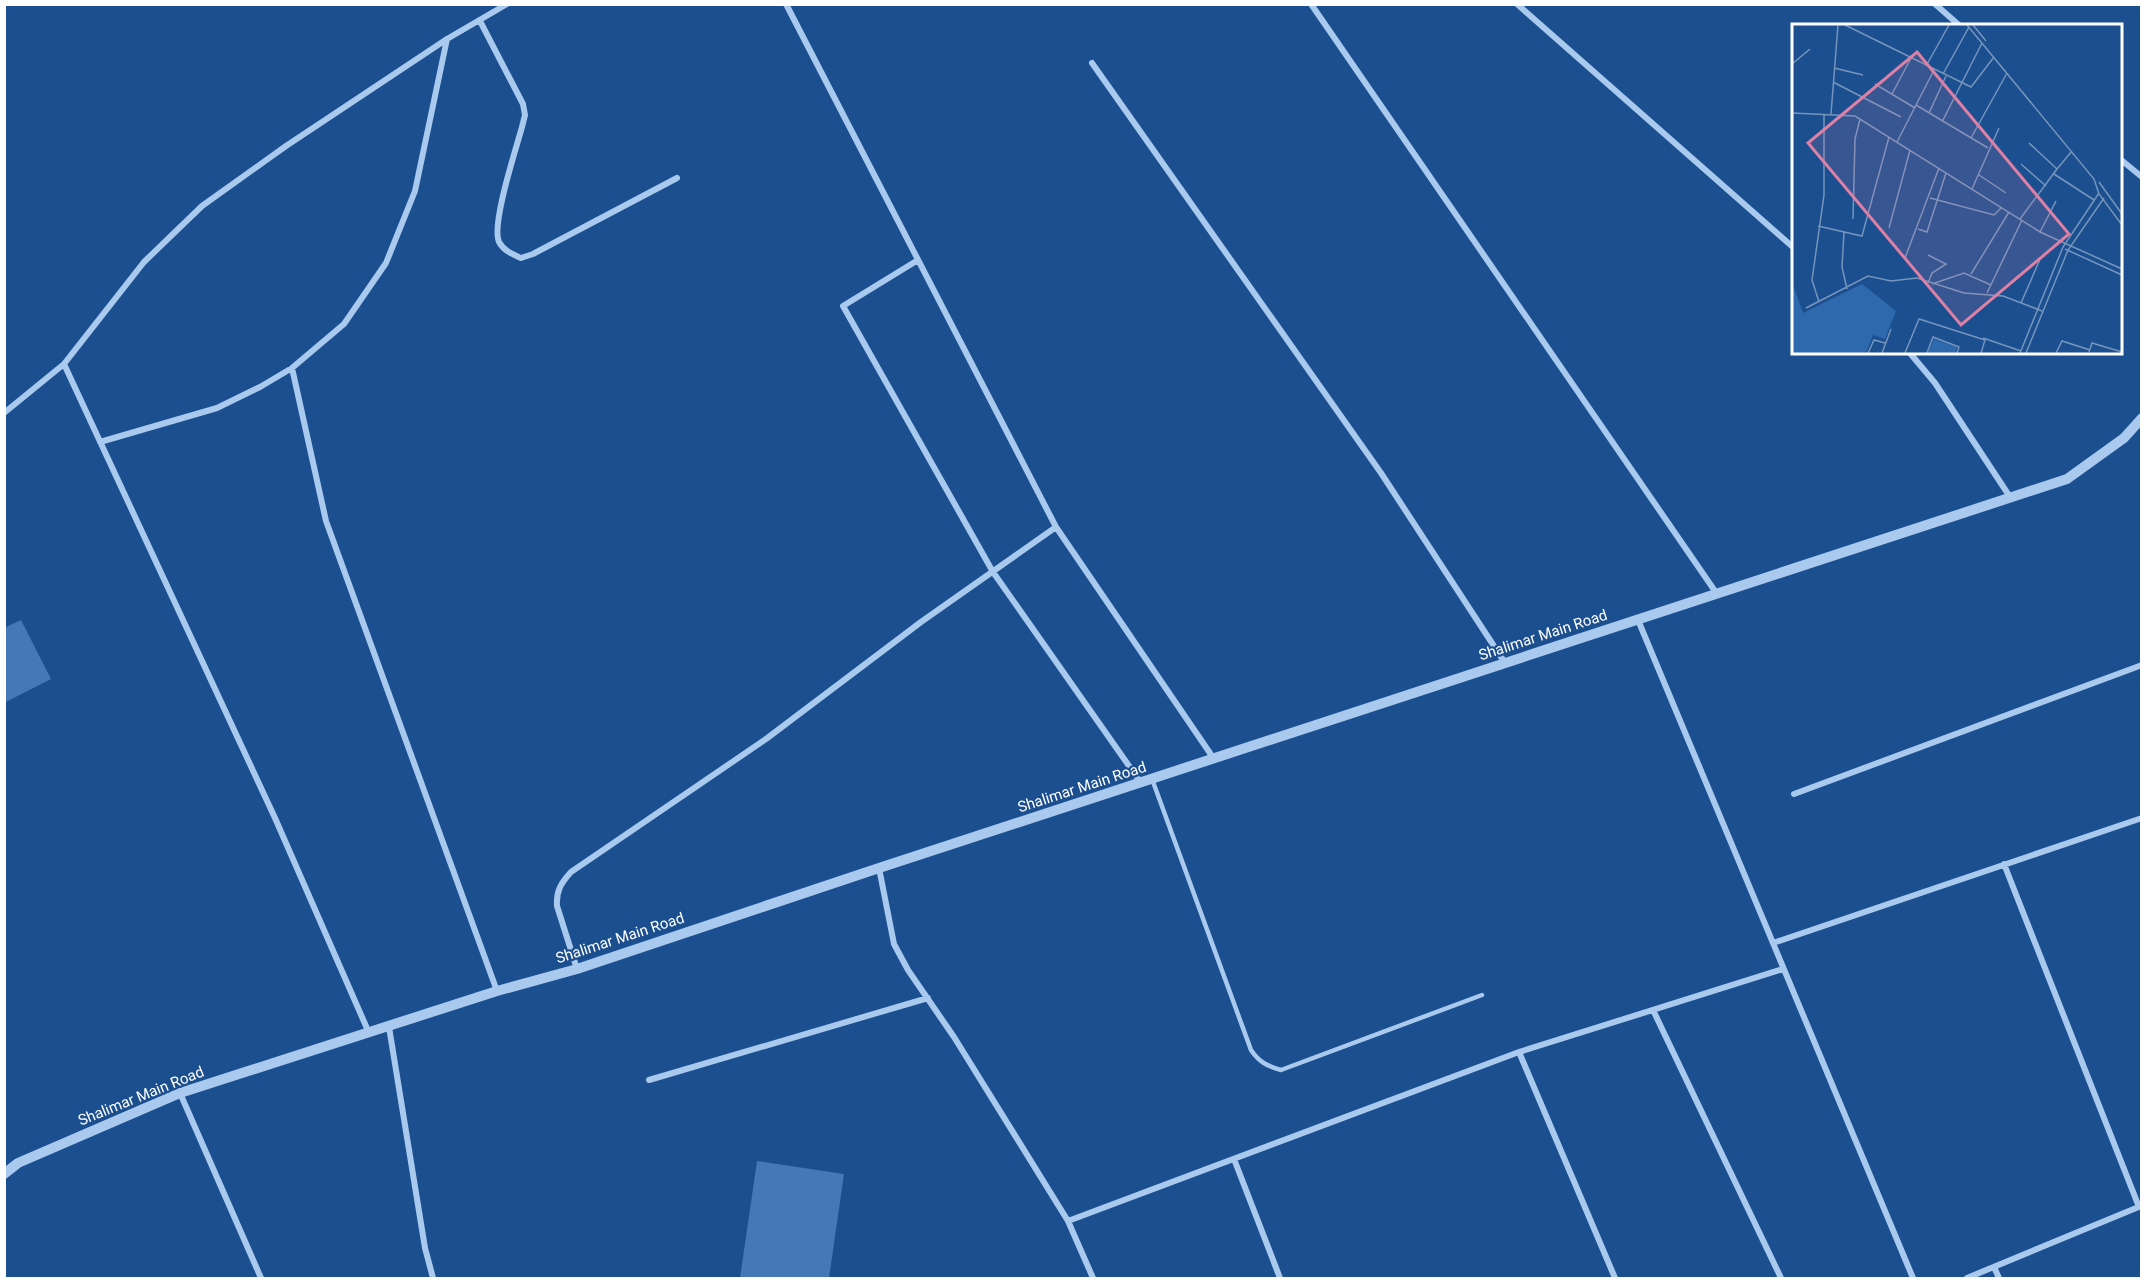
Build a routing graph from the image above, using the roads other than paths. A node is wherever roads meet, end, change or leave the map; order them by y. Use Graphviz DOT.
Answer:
graph roads {
  1 [pos="507,4"];
  2 [pos="786,4"];
  3 [pos="1311,4"];
  4 [pos="1517,4"];
  5 [pos="1935,4"];
  6 [pos="480,21"];
  7 [pos="1958,24"];
  8 [pos="447,39"];
  9 [pos="1092,63"];
  10 [pos="2122,160"];
  11 [pos="2142,177"];
  12 [pos="677,178"];
  13 [pos="1792,246"];
  14 [pos="918,260"];
  15 [pos="1911,354"];
  16 [pos="64,364"];
  17 [pos="292,368"];
  18 [pos="4,413"];
  19 [pos="2142,418"];
  20 [pos="100,442"];
  21 [pos="2010,497"];
  22 [pos="1056,527"];
  23 [pos="993,572"];
  24 [pos="1717,594"];
  25 [pos="1638,620"];
  26 [pos="1505,663"];
  27 [pos="2142,665"];
  28 [pos="1214,759"];
  29 [pos="1152,779"];
  30 [pos="1141,783"];
  31 [pos="1794,794"];
  32 [pos="2142,818"];
  33 [pos="2004,864"];
  34 [pos="879,868"];
  35 [pos="1773,943"];
  36 [pos="577,969"];
  37 [pos="1783,969"];
  38 [pos="497,992"];
  39 [pos="1482,995"];
  40 [pos="928,999"];
  41 [pos="1653,1010"];
  42 [pos="389,1026"];
  43 [pos="369,1033"];
  44 [pos="1518,1052"];
  45 [pos="649,1080"];
  46 [pos="180,1094"];
  47 [pos="1234,1159"];
  48 [pos="4,1162"];
  49 [pos="18,1163"];
  50 [pos="4,1174"];
  51 [pos="2140,1207"];
  52 [pos="1068,1221"];
  53 [pos="1994,1267"];
  54 [pos="261,1278"];
  55 [pos="434,1278"];
  56 [pos="1094,1278"];
  57 [pos="1280,1278"];
  58 [pos="1615,1278"];
  59 [pos="1781,1278"];
  60 [pos="1913,1278"];
  61 [pos="1967,1278"];
  62 [pos="1999,1278"];
  1 -- 6 [label="street"];
  2 -- 14 [label="street"];
  3 -- 24 [label="street"];
  4 -- 13 [label="street"];
  5 -- 7 [label="street"];
  6 -- 8 [label="street"];
  6 -- 12 [label="street"];
  8 -- 16 [label="street"];
  8 -- 17 [label="street"];
  9 -- 26 [label="street"];
  10 -- 11 [label="street"];
  14 -- 22 [label="street"];
  14 -- 23 [label="street"];
  15 -- 21 [label="street"];
  16 -- 18 [label="street"];
  16 -- 20 [label="street"];
  17 -- 20 [label="street"];
  17 -- 38 [label="street"];
  19 -- 21 [label="street, Shalimar Main Road"];
  20 -- 43 [label="street"];
  21 -- 24 [label="street, Shalimar Main Road"];
  22 -- 23 [label="street"];
  22 -- 28 [label="street"];
  23 -- 30 [label="street"];
  23 -- 36 [label="street"];
  24 -- 25 [label="street, Shalimar Main Road"];
  25 -- 26 [label="street, Shalimar Main Road"];
  25 -- 35 [label="street"];
  26 -- 28 [label="street, Shalimar Main Road"];
  27 -- 31 [label="street"];
  28 -- 29 [label="street, Shalimar Main Road"];
  29 -- 30 [label="street, Shalimar Main Road"];
  29 -- 39 [label="lane"];
  30 -- 34 [label="street, Shalimar Main Road"];
  32 -- 33 [label="street"];
  33 -- 35 [label="street"];
  33 -- 51 [label="street"];
  34 -- 36 [label="street, Shalimar Main Road"];
  34 -- 40 [label="street"];
  35 -- 37 [label="street"];
  36 -- 38 [label="street, Shalimar Main Road"];
  37 -- 41 [label="street"];
  37 -- 60 [label="street"];
  38 -- 42 [label="street, Shalimar Main Road"];
  40 -- 45 [label="street"];
  40 -- 52 [label="street"];
  41 -- 44 [label="street"];
  41 -- 59 [label="street"];
  42 -- 43 [label="street, Shalimar Main Road"];
  42 -- 55 [label="street"];
  43 -- 46 [label="street, Shalimar Main Road"];
  44 -- 47 [label="street"];
  44 -- 58 [label="street"];
  46 -- 49 [label="street, Shalimar Main Road"];
  46 -- 54 [label="street"];
  47 -- 52 [label="street"];
  47 -- 57 [label="street"];
  48 -- 49 [label="street, Shalimar Main Road"];
  49 -- 50 [label="street, Shalimar Main Road"];
  51 -- 53 [label="street"];
  52 -- 56 [label="street"];
  53 -- 61 [label="street"];
  53 -- 62 [label="street"];
}
